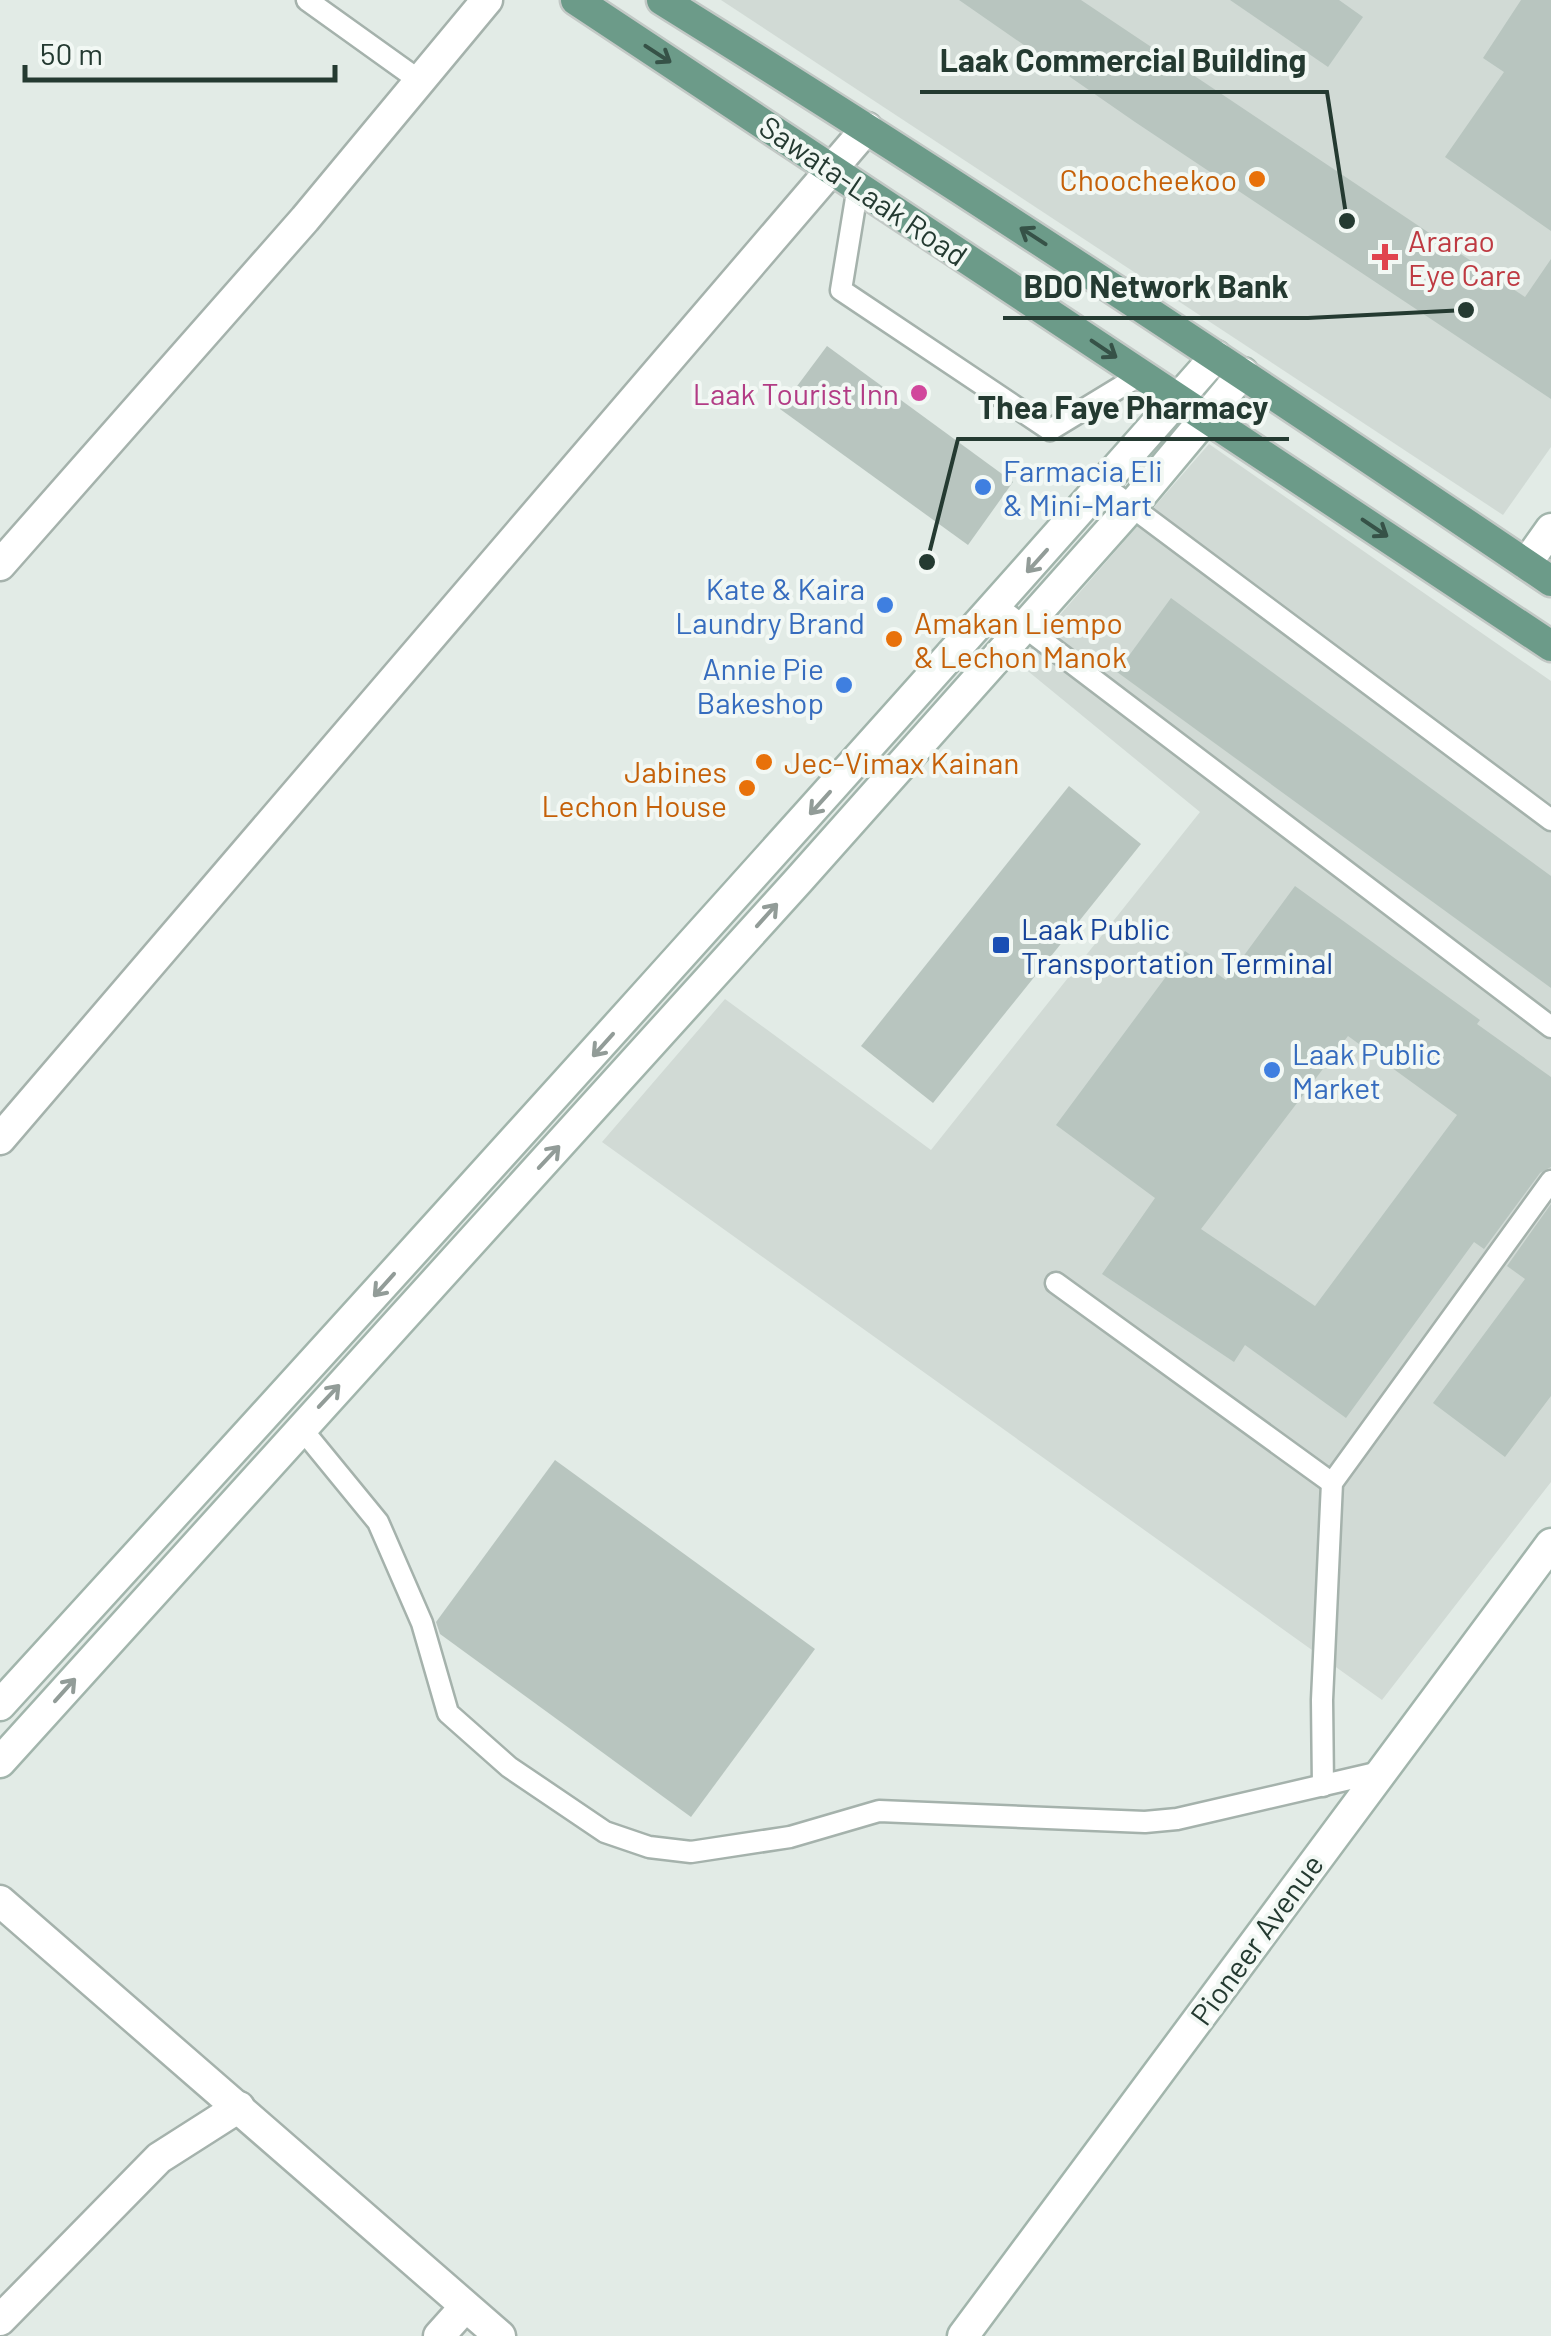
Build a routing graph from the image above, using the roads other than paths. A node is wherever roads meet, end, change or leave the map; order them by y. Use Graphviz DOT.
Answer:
graph roads {
  1 [pos="307,0"];
  2 [pos="488,0"];
  3 [pos="576,0"];
  4 [pos="662,0"];
  5 [pos="420,81"];
  6 [pos="867,128"];
  7 [pos="832,168"];
  8 [pos="858,186"];
  9 [pos="1216,356"];
  10 [pos="1142,374"];
  11 [pos="1243,374"];
  12 [pos="1178,399"];
  13 [pos="1207,416"];
  14 [pos="1104,486"];
  15 [pos="1131,507"];
  16 [pos="1551,530"];
  17 [pos="0,565"];
  18 [pos="1538,573"];
  19 [pos="996,606"];
  20 [pos="1024,627"];
  21 [pos="1551,646"];
  22 [pos="1551,820"];
  23 [pos="1551,1027"];
  24 [pos="0,1139"];
  25 [pos="1551,1181"];
  26 [pos="1056,1283"];
  27 [pos="301,1428"];
  28 [pos="1332,1483"];
  29 [pos="1551,1544"];
  30 [pos="0,1705"];
  31 [pos="0,1762"];
  32 [pos="1380,1772"];
  33 [pos="1323,1786"];
  34 [pos="0,1901"];
  35 [pos="238,2107"];
  36 [pos="465,2307"];
  37 [pos="0,2320"];
  38 [pos="438,2336"];
  39 [pos="500,2336"];
  40 [pos="964,2336"];
  1 -- 5 [label="lane"];
  2 -- 5 [label="street"];
  3 -- 7 [label="main road, Sawata-Laak Road, one-way"];
  4 -- 6 [label="main road, Sawata-Laak Road"];
  5 -- 17 [label="street"];
  6 -- 7 [label="street"];
  9 -- 6 [label="main road, Sawata-Laak Road, one-way"];
  7 -- 8 [label="main road, Sawata-Laak Road"];
  7 -- 24 [label="street"];
  8 -- 10 [label="main road, Sawata-Laak Road, one-way"];
  8 -- 10 [label="lane"];
  9 -- 11 [label="main road, Sawata-Laak Road"];
  9 -- 12 [label="street"];
  10 -- 12 [label="main road, Sawata-Laak Road"];
  11 -- 13 [label="street"];
  11 -- 18 [label="main road, Sawata-Laak Road"];
  12 -- 13 [label="main road, Sawata-Laak Road"];
  12 -- 14 [label="street"];
  13 -- 15 [label="street"];
  13 -- 21 [label="main road, Sawata-Laak Road, one-way"];
  14 -- 15 [label="lane"];
  14 -- 19 [label="street, one-way"];
  15 -- 20 [label="street"];
  15 -- 22 [label="lane"];
  16 -- 18 [label="street"];
  19 -- 20 [label="lane"];
  19 -- 30 [label="street, one-way"];
  20 -- 23 [label="lane"];
  27 -- 20 [label="street, one-way"];
  25 -- 28 [label="lane"];
  26 -- 28 [label="lane"];
  31 -- 27 [label="street, one-way"];
  27 -- 33 [label="lane"];
  28 -- 33 [label="lane"];
  29 -- 32 [label="street, Pioneer Avenue"];
  32 -- 33 [label="lane"];
  32 -- 40 [label="street, Pioneer Avenue"];
  34 -- 35 [label="street"];
  35 -- 36 [label="street"];
  35 -- 37 [label="street"];
  36 -- 38 [label="street"];
  36 -- 39 [label="street"];
}
